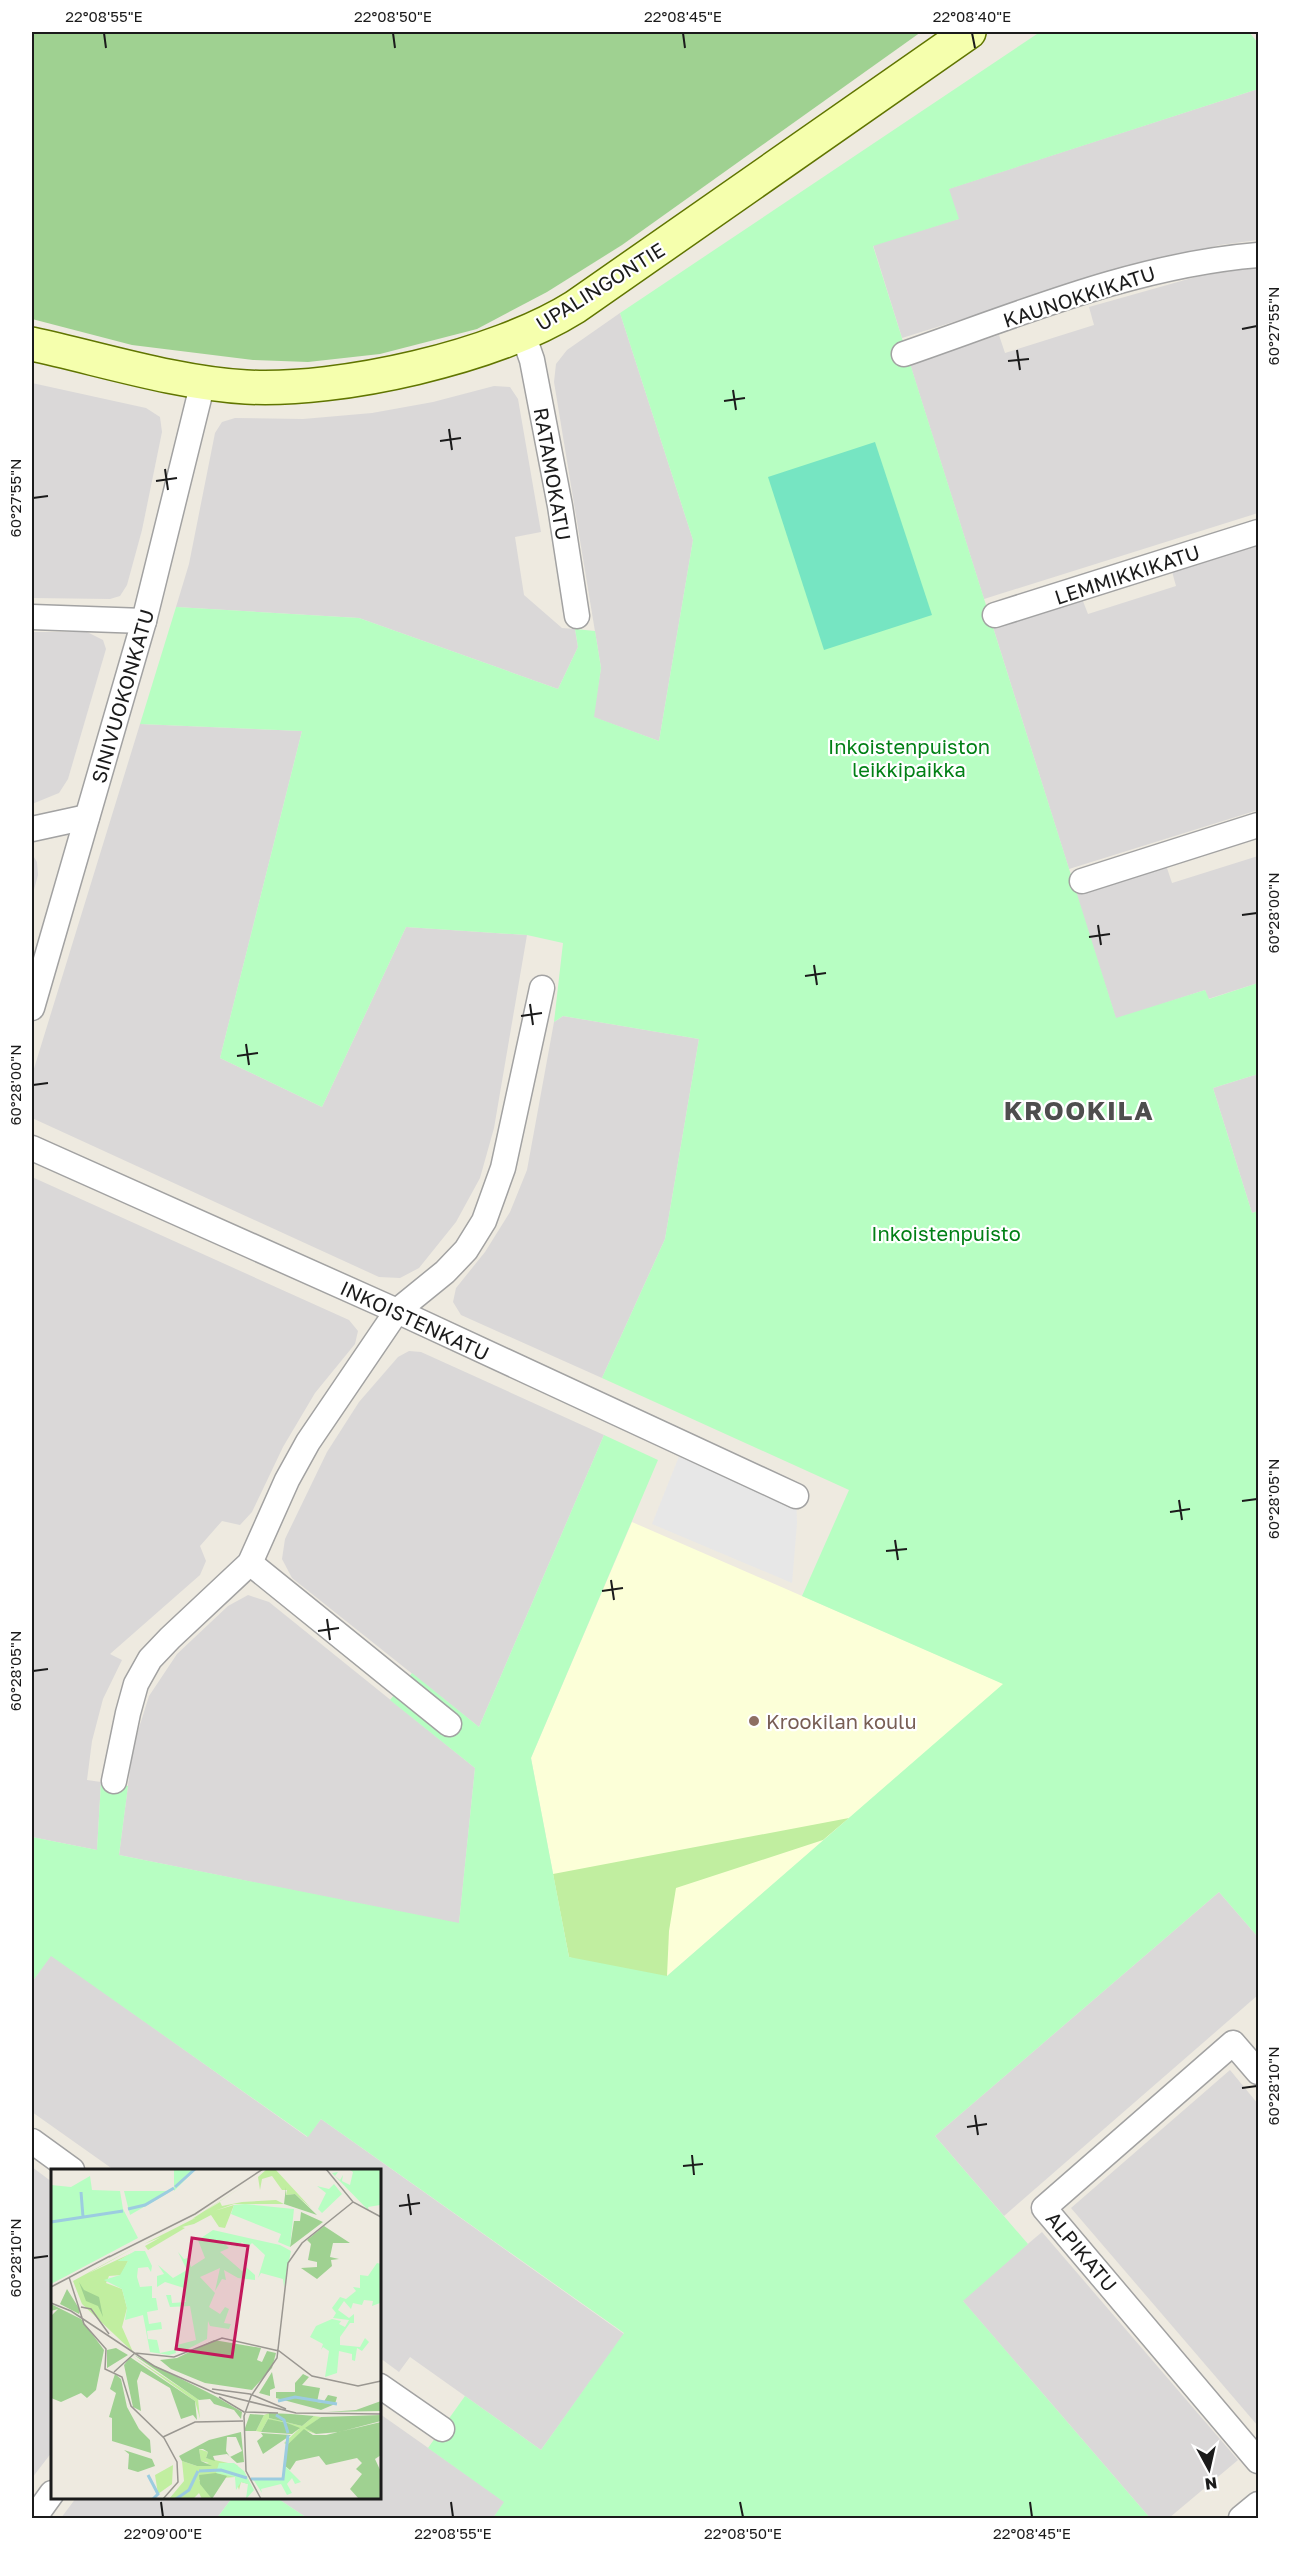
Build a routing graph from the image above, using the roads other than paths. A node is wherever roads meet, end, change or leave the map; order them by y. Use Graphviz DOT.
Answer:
graph roads {
  1 [pos="969,32"];
  2 [pos="1258,255"];
  3 [pos="523,334"];
  4 [pos="32,344"];
  5 [pos="904,354"];
  6 [pos="203,382"];
  7 [pos="1258,532"];
  8 [pos="995,615"];
  9 [pos="32,616"];
  10 [pos="577,616"];
  11 [pos="144,621"];
  12 [pos="87,817"];
  13 [pos="1258,825"];
  14 [pos="32,829"];
  15 [pos="1082,881"];
  16 [pos="542,988"];
  17 [pos="32,1008"];
  18 [pos="32,1148"];
  19 [pos="397,1311"];
  20 [pos="796,1496"];
  21 [pos="250,1563"];
  22 [pos="449,1724"];
  23 [pos="114,1781"];
  24 [pos="1258,2072"];
  25 [pos="32,2141"];
  26 [pos="71,2169"];
  27 [pos="381,2387"];
  28 [pos="442,2429"];
  29 [pos="1258,2461"];
  30 [pos="51,2494"];
  31 [pos="1258,2504"];
  32 [pos="34,2518"];
  33 [pos="1241,2518"];
  1 -- 3 [label="street, UPALINGONTIE"];
  2 -- 5 [label="street, KAUNOKKIKATU"];
  3 -- 6 [label="street, UPALINGONTIE"];
  3 -- 10 [label="street, RATAMOKATU"];
  4 -- 6 [label="street, UPALINGONTIE"];
  6 -- 11 [label="street, SINIVUOKONKATU"];
  7 -- 8 [label="street, LEMMIKKIKATU"];
  9 -- 11 [label="street"];
  11 -- 12 [label="street, SINIVUOKONKATU"];
  12 -- 14 [label="street"];
  12 -- 17 [label="street, SINIVUOKONKATU"];
  13 -- 15 [label="street"];
  16 -- 19 [label="street"];
  18 -- 19 [label="street, INKOISTENKATU"];
  19 -- 20 [label="street, INKOISTENKATU"];
  19 -- 21 [label="street"];
  21 -- 22 [label="street"];
  21 -- 23 [label="street"];
  24 -- 29 [label="street, ALPIKATU"];
  25 -- 26 [label="street"];
  27 -- 28 [label="street"];
  30 -- 32 [label="street"];
  31 -- 33 [label="street"];
}
